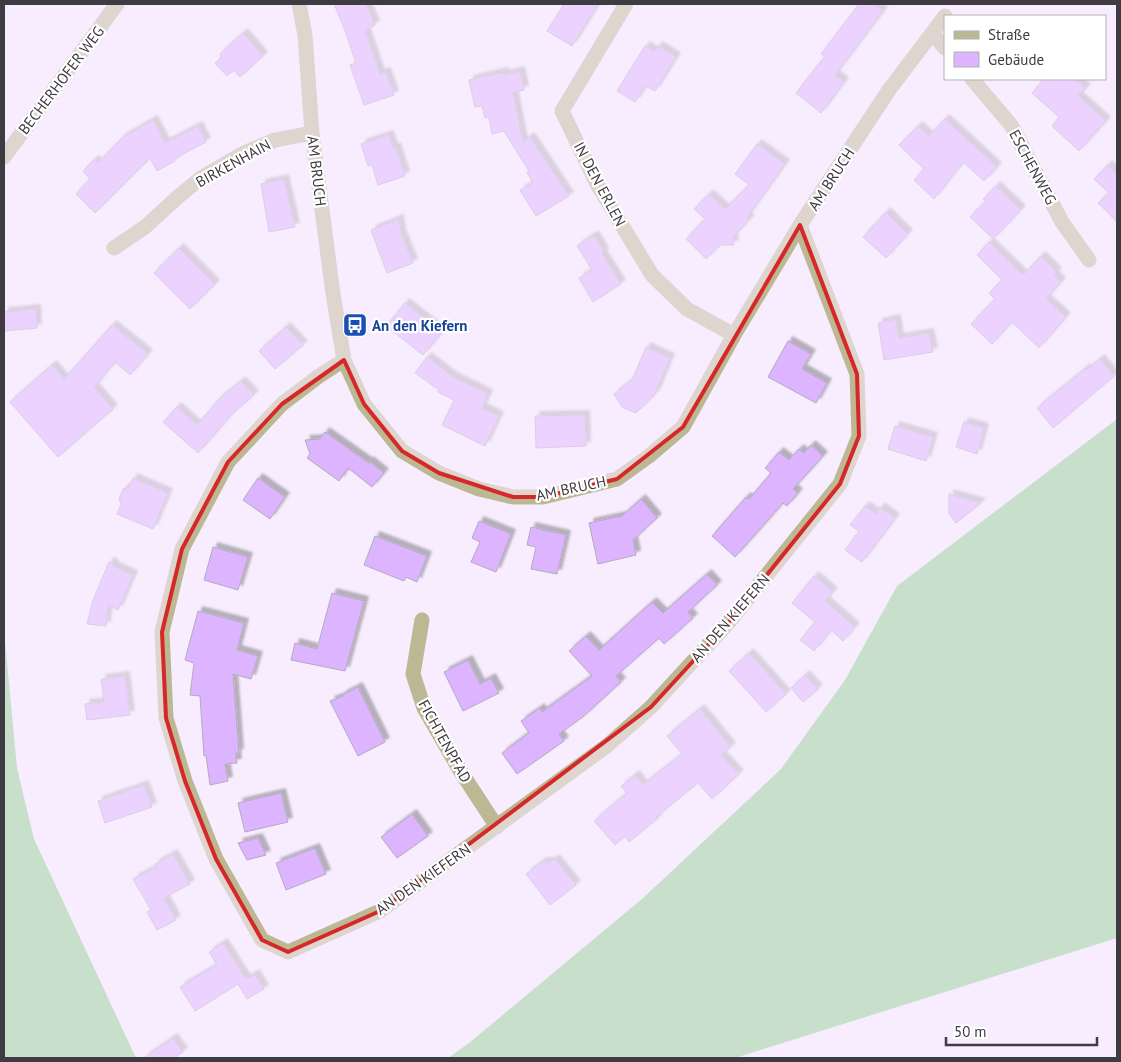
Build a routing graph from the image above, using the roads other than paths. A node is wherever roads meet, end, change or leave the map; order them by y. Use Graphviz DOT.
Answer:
graph roads {
  1 [pos="118,4"];
  2 [pos="298,4"];
  3 [pos="626,4"];
  4 [pos="954,4"];
  5 [pos="946,15"];
  6 [pos="944,18"];
  7 [pos="933,34"];
  8 [pos="944,47"];
  9 [pos="973,80"];
  10 [pos="312,133"];
  11 [pos="4,157"];
  12 [pos="800,225"];
  13 [pos="114,248"];
  14 [pos="1090,260"];
  15 [pos="734,336"];
  16 [pos="344,360"];
  17 [pos="422,620"];
  18 [pos="497,827"];
  1 -- 11 [label="street, BECHERHOFER WEG"];
  2 -- 10 [label="street, AM BRUCH"];
  3 -- 15 [label="street, IN DEN ERLEN"];
  4 -- 5 [label="street, AM BRUCH"];
  6 -- 7 [label="street, AM BRUCH"];
  7 -- 8 [label="street"];
  7 -- 12 [label="street, AM BRUCH"];
  9 -- 14 [label="street, ESCHENWEG"];
  10 -- 13 [label="street, BIRKENHAIN"];
  10 -- 16 [label="street, AM BRUCH"];
  12 -- 15 [label="street, AM BRUCH"];
  12 -- 18 [label="street, AN DEN KIEFERN"];
  15 -- 16 [label="street, AM BRUCH"];
  16 -- 18 [label="street, AN DEN KIEFERN"];
  17 -- 18 [label="street, FICHTENPFAD"];
}
